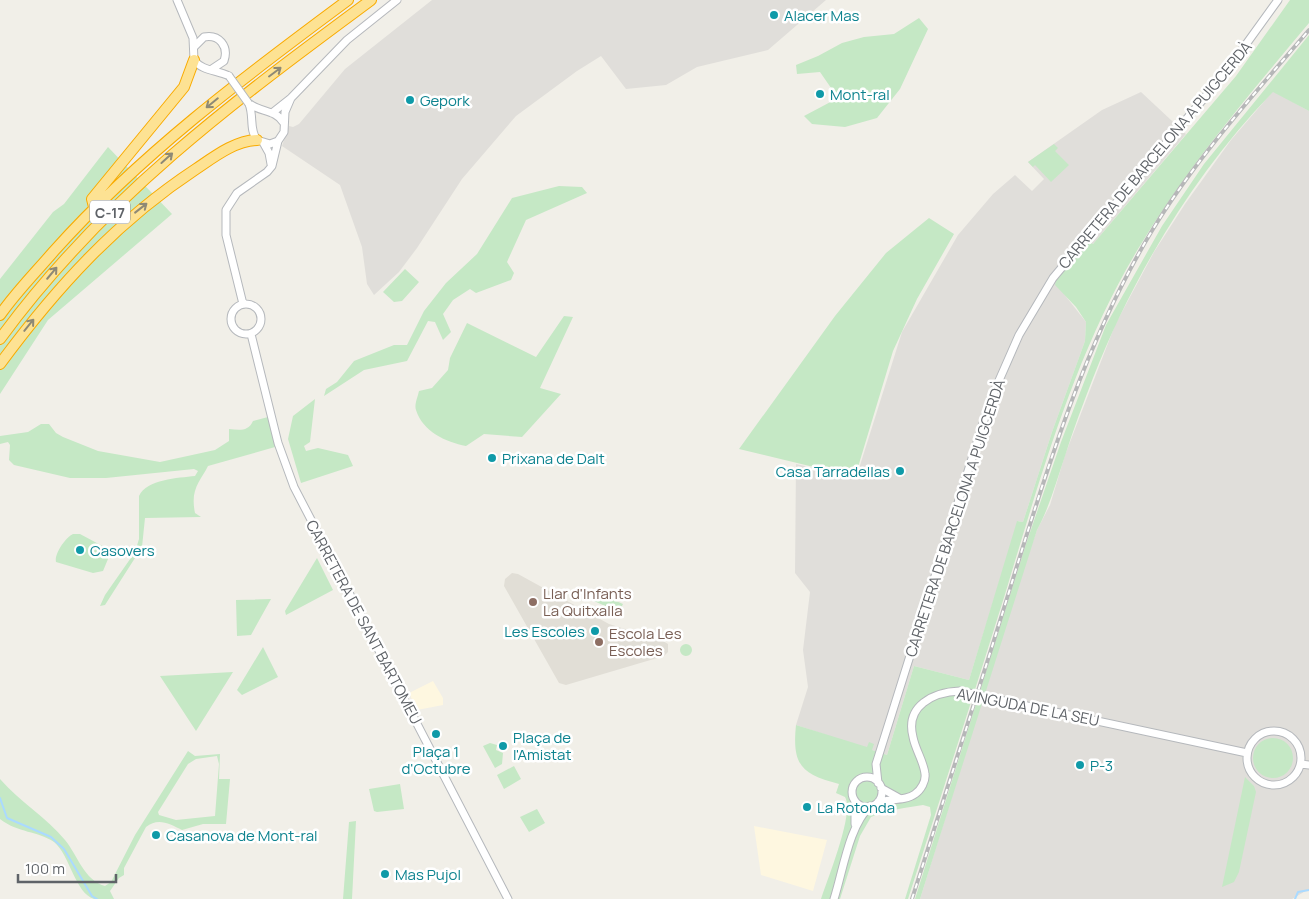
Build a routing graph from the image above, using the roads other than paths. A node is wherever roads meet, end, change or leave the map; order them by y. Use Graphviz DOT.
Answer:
graph roads {
  1 [pos="177,0"];
  2 [pos="348,0"];
  3 [pos="371,0"];
  4 [pos="397,0"];
  5 [pos="1278,0"];
  6 [pos="187,20"];
  7 [pos="204,37"];
  8 [pos="194,55"];
  9 [pos="224,60"];
  10 [pos="212,69"];
  11 [pos="229,76"];
  12 [pos="291,98"];
  13 [pos="249,104"];
  14 [pos="269,113"];
  15 [pos="254,122"];
  16 [pos="283,122"];
  17 [pos="278,141"];
  18 [pos="260,142"];
  19 [pos="272,166"];
  20 [pos="94,207"];
  21 [pos="243,304"];
  22 [pos="0,314"];
  23 [pos="251,334"];
  24 [pos="0,338"];
  25 [pos="0,364"];
  26 [pos="1247,753"];
  27 [pos="876,764"];
  28 [pos="1301,764"];
  29 [pos="1309,765"];
  30 [pos="863,778"];
  31 [pos="879,785"];
  32 [pos="902,798"];
  33 [pos="855,801"];
  34 [pos="878,802"];
  35 [pos="870,806"];
  36 [pos="855,830"];
  37 [pos="508,899"];
  38 [pos="834,899"];
  1 -- 6 [label="street"];
  2 -- 20 [label="highway, C-17, one-way"];
  24 -- 3 [label="highway, C-17, one-way"];
  4 -- 12 [label="street"];
  5 -- 27 [label="street, CARRETERA DE BARCELONA A PUIGCERDÀ"];
  6 -- 7 [label="street"];
  6 -- 8 [label="street"];
  7 -- 8 [label="street"];
  7 -- 9 [label="street"];
  8 -- 10 [label="street"];
  8 -- 20 [label="highway"];
  9 -- 10 [label="street"];
  9 -- 11 [label="street"];
  10 -- 11 [label="street"];
  11 -- 13 [label="street, bridge"];
  12 -- 14 [label="street"];
  12 -- 16 [label="street"];
  13 -- 14 [label="street"];
  13 -- 15 [label="street"];
  14 -- 15 [label="street"];
  14 -- 16 [label="street"];
  15 -- 18 [label="street"];
  16 -- 17 [label="street"];
  17 -- 18 [label="street"];
  17 -- 19 [label="street"];
  18 -- 19 [label="street"];
  25 -- 18 [label="highway, one-way"];
  19 -- 21 [label="street"];
  20 -- 22 [label="highway, C-17"];
  21 -- 23 [label="street"];
  21 -- 23 [label="street"];
  23 -- 37 [label="street, CARRETERA DE SANT BARTOMEU"];
  26 -- 28 [label="street"];
  26 -- 28 [label="street"];
  26 -- 32 [label="street, AVINGUDA DE LA SEU, bridge"];
  27 -- 30 [label="street, CARRETERA DE BARCELONA A PUIGCERDÀ"];
  27 -- 31 [label="street, CARRETERA DE BARCELONA A PUIGCERDÀ"];
  28 -- 29 [label="street"];
  30 -- 31 [label="street"];
  30 -- 33 [label="street"];
  31 -- 32 [label="street"];
  31 -- 34 [label="street"];
  32 -- 34 [label="street, AVINGUDA DE LA SEU"];
  33 -- 35 [label="street"];
  33 -- 36 [label="street"];
  34 -- 35 [label="street"];
  35 -- 36 [label="street"];
  36 -- 38 [label="street"];
}
